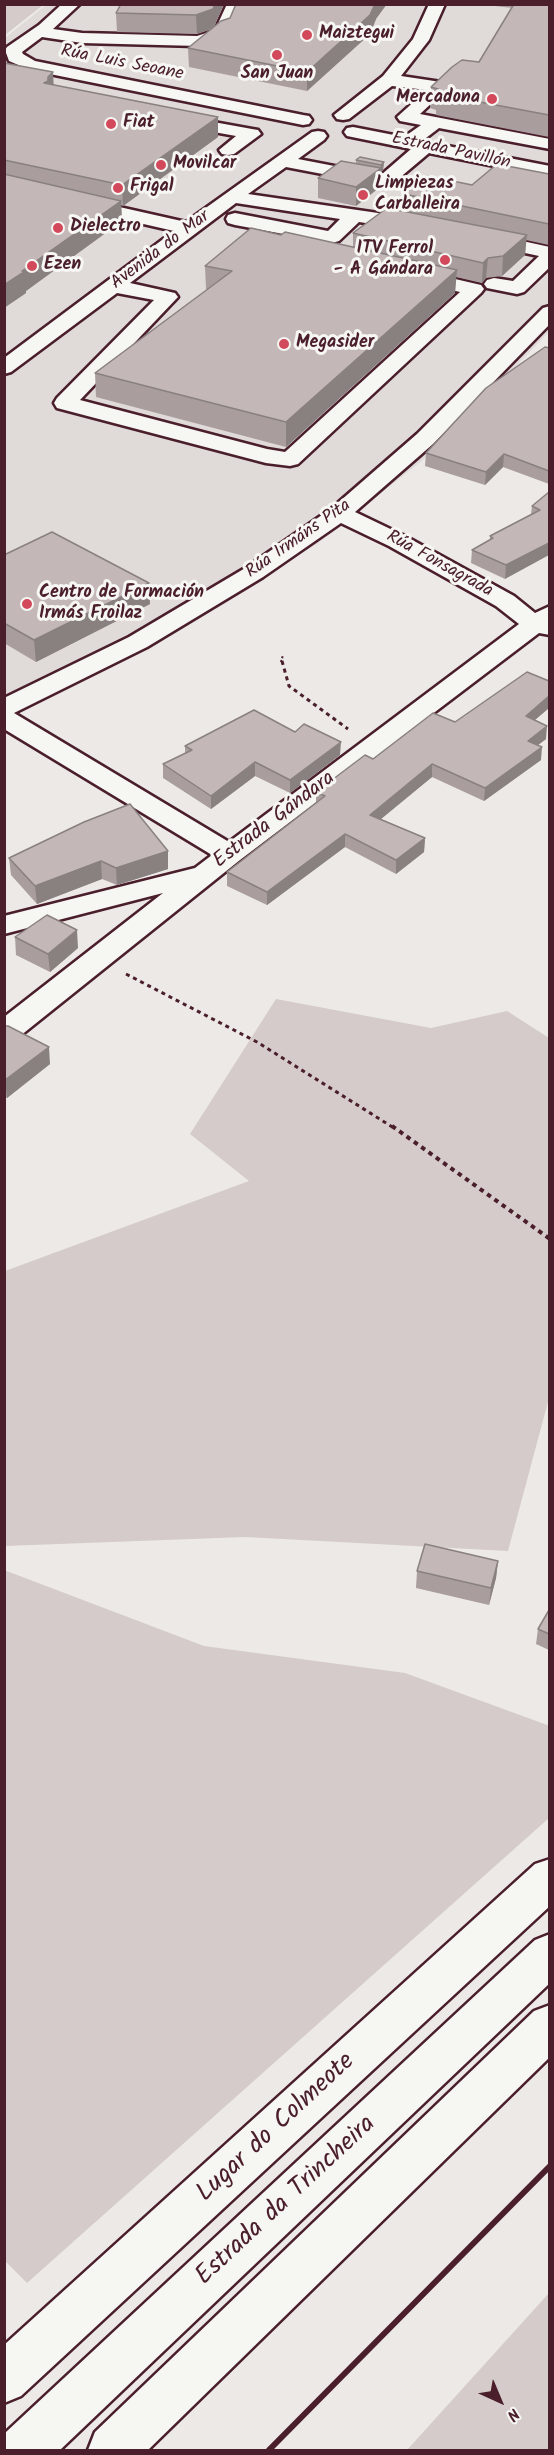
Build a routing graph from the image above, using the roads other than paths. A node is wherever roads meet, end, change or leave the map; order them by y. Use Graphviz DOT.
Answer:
graph roads {
  1 [pos="72,4"];
  2 [pos="235,4"];
  3 [pos="437,4"];
  4 [pos="39,32"];
  5 [pos="188,80"];
  6 [pos="389,80"];
  7 [pos="171,93"];
  8 [pos="192,98"];
  9 [pos="331,114"];
  10 [pos="303,120"];
  11 [pos="436,122"];
  12 [pos="353,132"];
  13 [pos="318,135"];
  14 [pos="407,142"];
  15 [pos="549,144"];
  16 [pos="426,146"];
  17 [pos="228,150"];
  18 [pos="283,161"];
  19 [pos="549,172"];
  20 [pos="4,186"];
  21 [pos="232,197"];
  22 [pos="210,214"];
  23 [pos="190,229"];
  24 [pos="438,229"];
  25 [pos="460,234"];
  26 [pos="345,239"];
  27 [pos="252,240"];
  28 [pos="392,271"];
  29 [pos="522,272"];
  30 [pos="114,286"];
  31 [pos="549,312"];
  32 [pos="541,338"];
  33 [pos="4,368"];
  34 [pos="340,513"];
  35 [pos="544,622"];
  36 [pos="4,708"];
  37 [pos="4,718"];
  38 [pos="230,854"];
  39 [pos="206,873"];
  40 [pos="4,924"];
  41 [pos="4,1033"];
  42 [pos="549,1878"];
  43 [pos="549,1954"];
  44 [pos="549,2026"];
  45 [pos="4,2379"];
  46 [pos="24,2451"];
  47 [pos="113,2451"];
  1 -- 4 [label="main road, Rúa Luis Seoane"];
  2 -- 4 [label="main road"];
  3 -- 6 [label="main road"];
  4 -- 7 [label="main road, Rúa Luis Seoane"];
  5 -- 7 [label="main road"];
  6 -- 9 [label="main road"];
  6 -- 11 [label="main road"];
  7 -- 8 [label="main road, Rúa Luis Seoane"];
  8 -- 10 [label="main road, Rúa Luis Seoane"];
  8 -- 17 [label="main road"];
  9 -- 10 [label="main road"];
  9 -- 12 [label="main road"];
  10 -- 13 [label="main road"];
  11 -- 14 [label="main road"];
  11 -- 15 [label="main road"];
  12 -- 13 [label="main road, Estrada Pavillón"];
  12 -- 14 [label="main road, Estrada Pavillón"];
  13 -- 18 [label="main road, Avenida do Mar"];
  14 -- 16 [label="main road, Estrada Pavillón"];
  16 -- 18 [label="main road"];
  16 -- 19 [label="main road, Estrada Pavillón"];
  18 -- 21 [label="main road, Avenida do Mar"];
  20 -- 23 [label="main road"];
  21 -- 22 [label="main road, Avenida do Mar"];
  21 -- 26 [label="main road"];
  22 -- 23 [label="main road, Avenida do Mar"];
  22 -- 26 [label="main road"];
  23 -- 30 [label="main road, Avenida do Mar"];
  24 -- 26 [label="main road"];
  25 -- 29 [label="main road"];
  26 -- 27 [label="main road"];
  28 -- 30 [label="main road"];
  30 -- 33 [label="main road, Avenida do Mar"];
  31 -- 32 [label="main road, Rúa Irmáns Pita"];
  32 -- 34 [label="main road, Rúa Irmáns Pita"];
  34 -- 35 [label="main road, Rúa Fonsagrada"];
  34 -- 36 [label="main road, Rúa Irmáns Pita"];
  35 -- 38 [label="main road, Estrada Gándara"];
  37 -- 38 [label="main road"];
  38 -- 39 [label="main road, Estrada Gándara"];
  39 -- 40 [label="main road"];
  39 -- 41 [label="main road, Estrada Gándara"];
  42 -- 45 [label="main road, Lugar do Colmeote"];
  43 -- 46 [label="main road, Estrada da Trincheira"];
  44 -- 47 [label="main road"];
}
